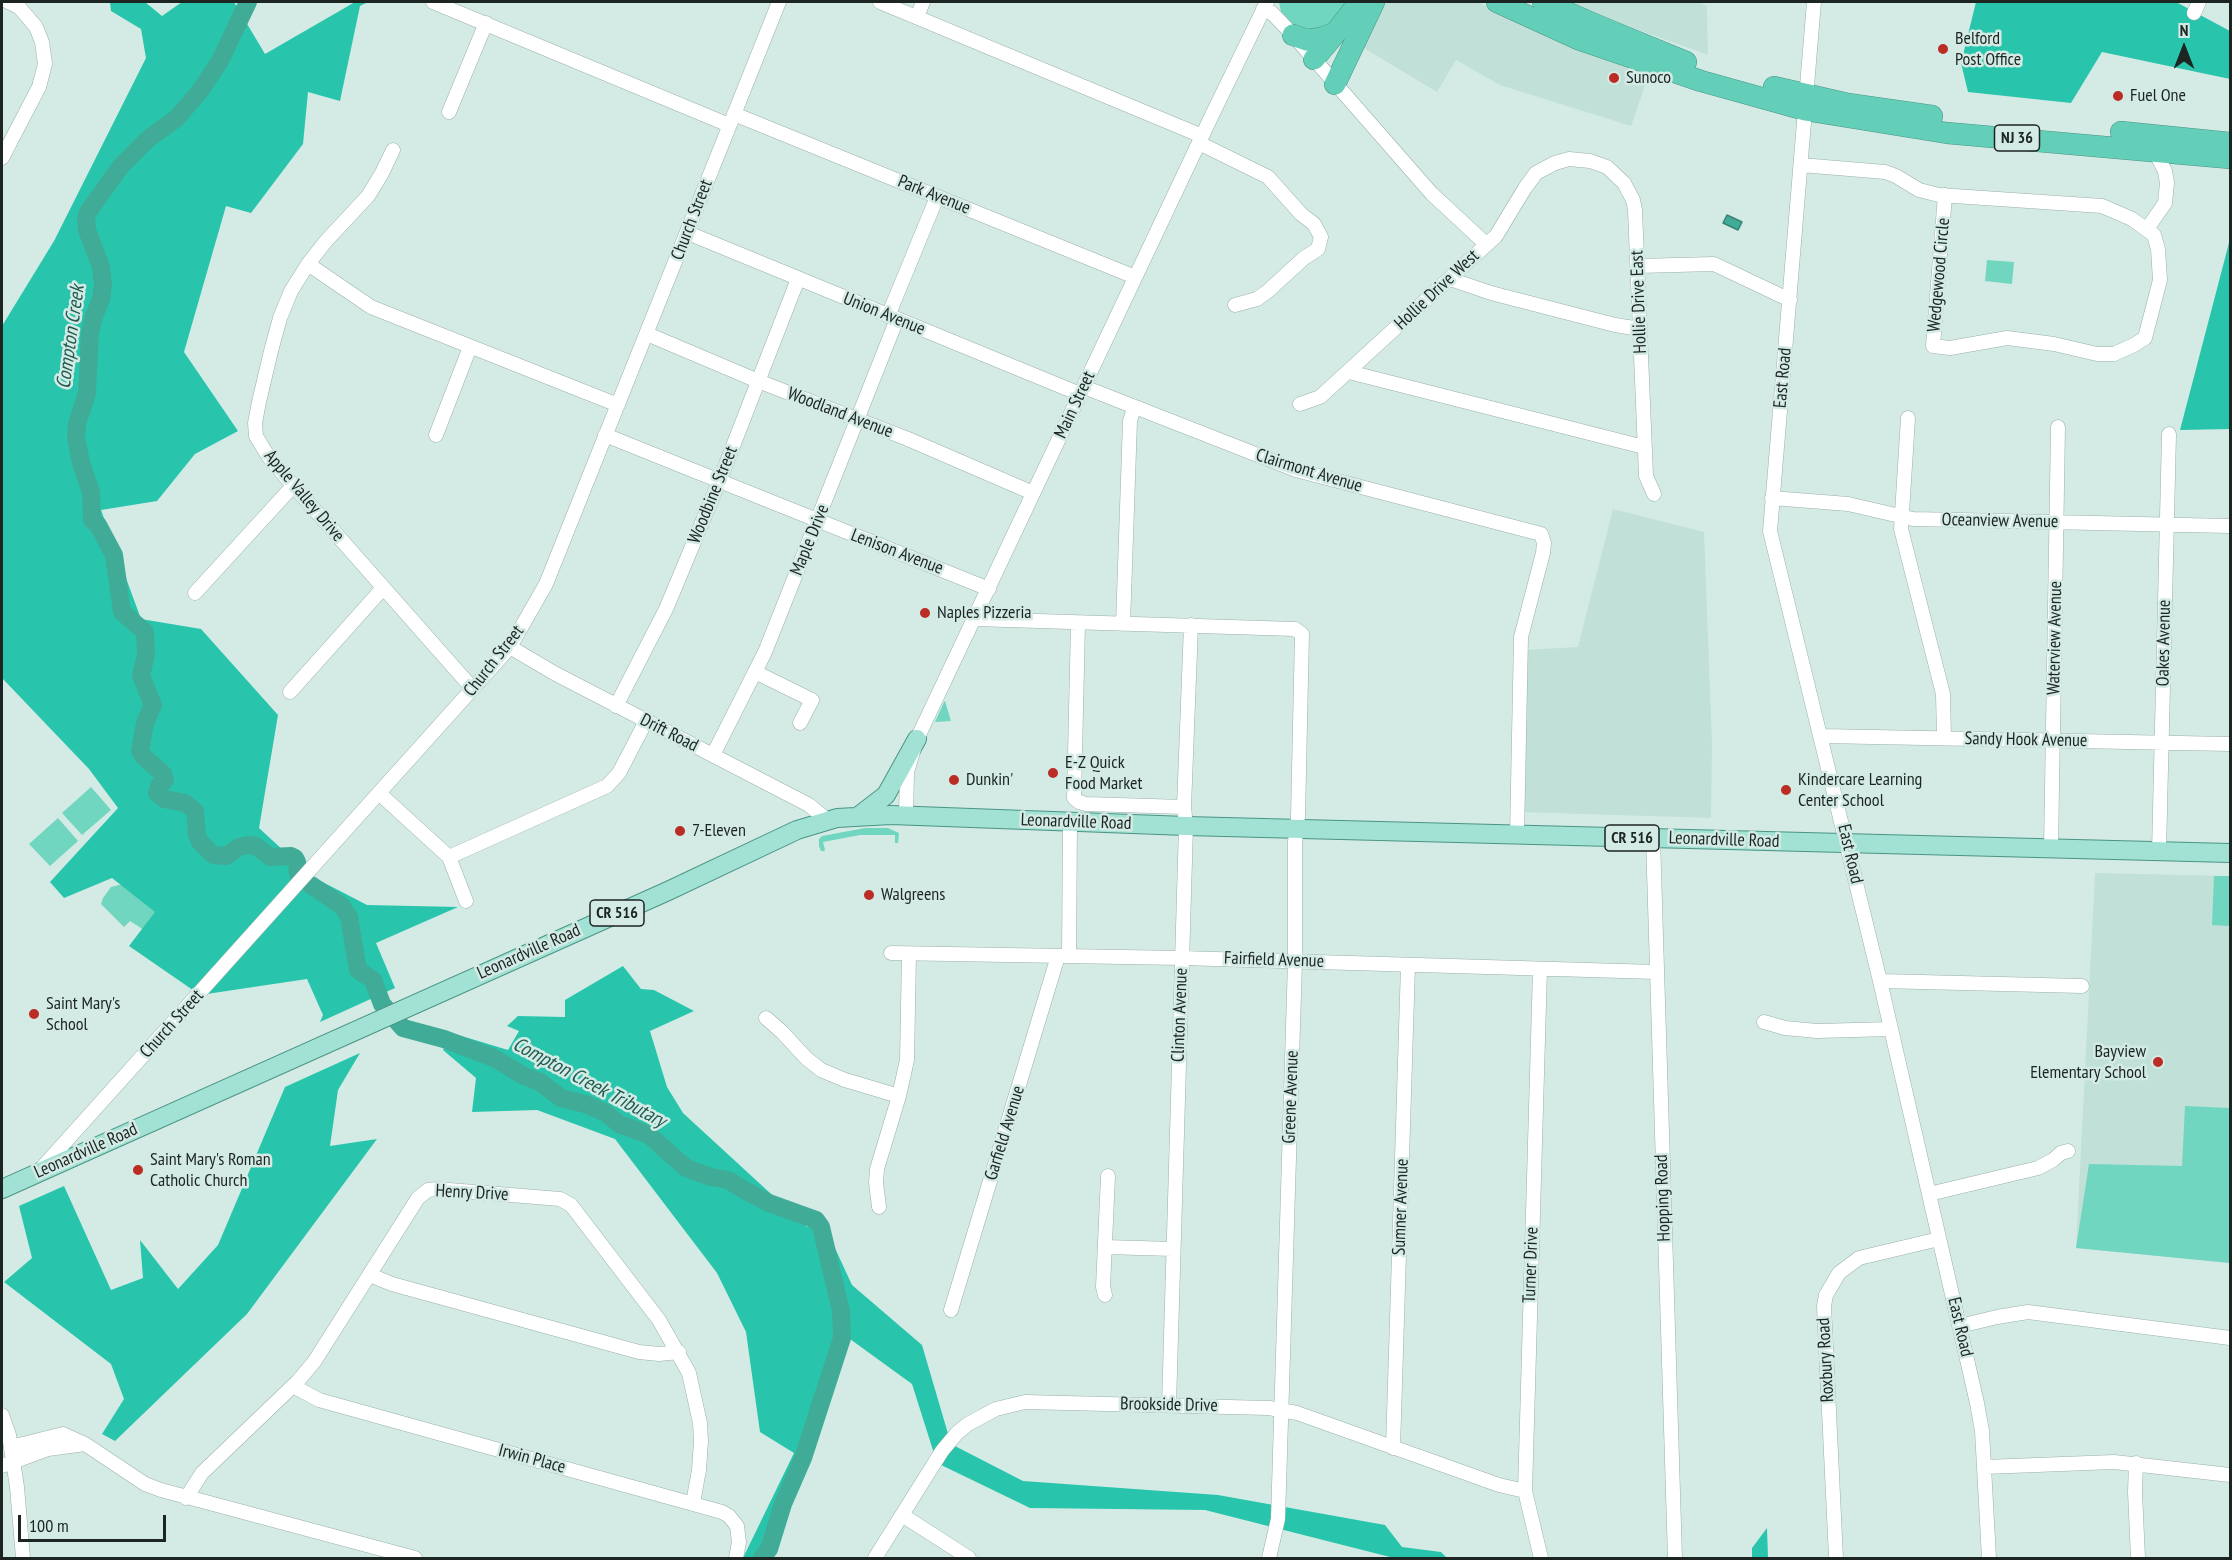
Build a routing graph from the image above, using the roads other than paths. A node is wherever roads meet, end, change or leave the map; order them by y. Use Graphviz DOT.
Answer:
graph roads {
  1 [pos="8,2"];
  2 [pos="433,2"];
  3 [pos="779,2"];
  4 [pos="880,2"];
  5 [pos="923,2"];
  6 [pos="1359,2"];
  7 [pos="1374,2"];
  8 [pos="1497,2"];
  9 [pos="1543,2"];
  10 [pos="1814,2"];
  11 [pos="1265,5"];
  12 [pos="917,17"];
  13 [pos="486,23"];
  14 [pos="1336,32"];
  15 [pos="1293,35"];
  16 [pos="1314,60"];
  17 [pos="1335,84"];
  18 [pos="1806,103"];
  19 [pos="449,112"];
  20 [pos="731,119"];
  21 [pos="1201,139"];
  22 [pos="2230,143"];
  23 [pos="393,150"];
  24 [pos="2154,150"];
  25 [pos="2189,154"];
  26 [pos="2,158"];
  27 [pos="2230,158"];
  28 [pos="1559,161"];
  29 [pos="1801,165"];
  30 [pos="2166,178"];
  31 [pos="1945,195"];
  32 [pos="937,197"];
  33 [pos="2146,229"];
  34 [pos="688,233"];
  35 [pos="1486,244"];
  36 [pos="308,264"];
  37 [pos="1638,266"];
  38 [pos="1135,277"];
  39 [pos="798,279"];
  40 [pos="1450,279"];
  41 [pos="1790,300"];
  42 [pos="1235,305"];
  43 [pos="893,317"];
  44 [pos="1640,328"];
  45 [pos="647,334"];
  46 [pos="470,347"];
  47 [pos="1349,372"];
  48 [pos="758,381"];
  49 [pos="1082,390"];
  50 [pos="1300,404"];
  51 [pos="618,405"];
  52 [pos="1134,408"];
  53 [pos="1908,418"];
  54 [pos="858,420"];
  55 [pos="2058,427"];
  56 [pos="2169,434"];
  57 [pos="436,435"];
  58 [pos="605,435"];
  59 [pos="1644,447"];
  60 [pos="719,482"];
  61 [pos="293,486"];
  62 [pos="1033,493"];
  63 [pos="1654,494"];
  64 [pos="1772,498"];
  65 [pos="1901,517"];
  66 [pos="818,521"];
  67 [pos="2057,522"];
  68 [pos="2167,525"];
  69 [pos="2230,526"];
  70 [pos="383,588"];
  71 [pos="988,589"];
  72 [pos="195,593"];
  73 [pos="974,619"];
  74 [pos="1078,623"];
  75 [pos="1123,624"];
  76 [pos="1191,625"];
  77 [pos="510,647"];
  78 [pos="755,672"];
  79 [pos="473,689"];
  80 [pos="290,692"];
  81 [pos="616,706"];
  82 [pos="646,721"];
  83 [pos="800,723"];
  84 [pos="1822,736"];
  85 [pos="1944,738"];
  86 [pos="917,739"];
  87 [pos="2053,740"];
  88 [pos="2162,742"];
  89 [pos="2230,744"];
  90 [pos="713,755"];
  91 [pos="380,794"];
  92 [pos="1184,807"];
  93 [pos="906,815"];
  94 [pos="860,816"];
  95 [pos="827,820"];
  96 [pos="1070,823"];
  97 [pos="1186,826"];
  98 [pos="1296,829"];
  99 [pos="1517,835"];
  100 [pos="1653,838"];
  101 [pos="1848,844"];
  102 [pos="2051,849"];
  103 [pos="2159,852"];
  104 [pos="2230,853"];
  105 [pos="449,857"];
  106 [pos="466,901"];
  107 [pos="891,953"];
  108 [pos="909,954"];
  109 [pos="1063,956"];
  110 [pos="1181,958"];
  111 [pos="1295,961"];
  112 [pos="1408,965"];
  113 [pos="1540,969"];
  114 [pos="1656,972"];
  115 [pos="1880,981"];
  116 [pos="2082,986"];
  117 [pos="766,1018"];
  118 [pos="1764,1022"];
  119 [pos="1891,1029"];
  120 [pos="899,1096"];
  121 [pos="2068,1152"];
  122 [pos="39,1172"];
  123 [pos="1108,1176"];
  124 [pos="2,1189"];
  125 [pos="1929,1194"];
  126 [pos="879,1207"];
  127 [pos="1939,1239"];
  128 [pos="1105,1247"];
  129 [pos="1173,1249"];
  130 [pos="370,1275"];
  131 [pos="1105,1295"];
  132 [pos="951,1310"];
  133 [pos="1960,1326"];
  134 [pos="2230,1338"];
  135 [pos="679,1352"];
  136 [pos="292,1386"];
  137 [pos="1169,1405"];
  138 [pos="1282,1410"];
  139 [pos="2,1415"];
  140 [pos="1393,1448"];
  141 [pos="8,1458"];
  142 [pos="2136,1463"];
  143 [pos="1985,1467"];
  144 [pos="2230,1475"];
  145 [pos="1525,1491"];
  146 [pos="186,1498"];
  147 [pos="693,1503"];
  148 [pos="902,1515"];
  149 [pos="23,1558"];
  150 [pos="415,1558"];
  151 [pos="736,1558"];
  152 [pos="874,1558"];
  153 [pos="969,1558"];
  154 [pos="1269,1558"];
  155 [pos="1541,1558"];
  156 [pos="1675,1558"];
  157 [pos="1836,1558"];
  158 [pos="1989,1558"];
  159 [pos="2138,1558"];
  1 -- 26 [label="street"];
  2 -- 13 [label="street, Park Avenue"];
  3 -- 20 [label="street, Church Street"];
  4 -- 12 [label="street"];
  5 -- 12 [label="street"];
  6 -- 14 [label="highway"];
  7 -- 17 [label="highway"];
  8 -- 18 [label="highway, NJ 36"];
  9 -- 18 [label="highway, NJ 36"];
  10 -- 18 [label="street, East Road"];
  11 -- 15 [label="street"];
  11 -- 21 [label="street, Main Street"];
  12 -- 21 [label="street"];
  13 -- 19 [label="street"];
  13 -- 20 [label="street, Park Avenue"];
  14 -- 15 [label="highway"];
  14 -- 16 [label="highway"];
  15 -- 16 [label="street"];
  16 -- 17 [label="street"];
  17 -- 35 [label="street"];
  18 -- 22 [label="highway, NJ 36"];
  18 -- 24 [label="highway, NJ 36"];
  18 -- 29 [label="street, East Road"];
  20 -- 32 [label="street, Park Avenue"];
  20 -- 34 [label="street, Church Street"];
  21 -- 38 [label="street, Main Street"];
  21 -- 42 [label="street"];
  23 -- 36 [label="street, Apple Valley Drive"];
  24 -- 25 [label="highway, NJ 36"];
  24 -- 30 [label="street"];
  25 -- 27 [label="highway, NJ 36"];
  25 -- 30 [label="street"];
  28 -- 35 [label="street, Hollie Drive West"];
  28 -- 37 [label="street, Hollie Drive East"];
  29 -- 31 [label="street, Wedgewood Circle"];
  29 -- 41 [label="street, East Road"];
  30 -- 33 [label="street"];
  31 -- 33 [label="street, Wedgewood Circle"];
  31 -- 33 [label="street, Wedgewood Circle"];
  32 -- 38 [label="street, Park Avenue"];
  32 -- 43 [label="street, Maple Drive"];
  34 -- 39 [label="street, Union Avenue"];
  34 -- 45 [label="street, Church Street"];
  35 -- 40 [label="street, Hollie Drive West"];
  36 -- 46 [label="street"];
  36 -- 61 [label="street, Apple Valley Drive"];
  37 -- 41 [label="street"];
  37 -- 44 [label="street, Hollie Drive East"];
  38 -- 49 [label="street, Main Street"];
  39 -- 43 [label="street, Union Avenue"];
  39 -- 48 [label="street, Woodbine Street"];
  40 -- 44 [label="street"];
  40 -- 47 [label="street, Hollie Drive West"];
  41 -- 64 [label="street, East Road"];
  43 -- 49 [label="street, Union Avenue"];
  43 -- 54 [label="street, Maple Drive"];
  44 -- 59 [label="street, Hollie Drive East"];
  45 -- 48 [label="street, Woodland Avenue"];
  45 -- 51 [label="street, Church Street"];
  46 -- 51 [label="street"];
  46 -- 57 [label="street"];
  47 -- 50 [label="street, Hollie Drive West"];
  47 -- 59 [label="street"];
  48 -- 54 [label="street, Woodland Avenue"];
  48 -- 60 [label="street, Woodbine Street"];
  49 -- 52 [label="street, Clairmont Avenue"];
  49 -- 62 [label="street, Main Street"];
  51 -- 58 [label="street, Church Street"];
  52 -- 75 [label="street"];
  52 -- 99 [label="street, Clairmont Avenue"];
  53 -- 65 [label="street"];
  54 -- 62 [label="street, Woodland Avenue"];
  54 -- 66 [label="street, Maple Drive"];
  55 -- 67 [label="street, Waterview Avenue"];
  56 -- 68 [label="street, Oakes Avenue"];
  58 -- 60 [label="street, Lenison Avenue"];
  58 -- 77 [label="street, Church Street"];
  59 -- 63 [label="street, Hollie Drive East"];
  60 -- 66 [label="street, Lenison Avenue"];
  60 -- 81 [label="street, Woodbine Street"];
  61 -- 70 [label="street, Apple Valley Drive"];
  61 -- 72 [label="street"];
  62 -- 71 [label="street, Main Street"];
  64 -- 65 [label="street, Oceanview Avenue"];
  64 -- 84 [label="street, East Road"];
  65 -- 67 [label="street, Oceanview Avenue"];
  65 -- 85 [label="street"];
  66 -- 71 [label="street, Lenison Avenue"];
  66 -- 78 [label="street, Maple Drive"];
  67 -- 68 [label="street, Oceanview Avenue"];
  67 -- 87 [label="street, Waterview Avenue"];
  68 -- 69 [label="street, Oceanview Avenue"];
  68 -- 88 [label="street, Oakes Avenue"];
  70 -- 79 [label="street, Apple Valley Drive"];
  70 -- 80 [label="street"];
  71 -- 73 [label="street, Main Street"];
  73 -- 74 [label="street"];
  73 -- 86 [label="street, Main Street"];
  74 -- 75 [label="street"];
  74 -- 92 [label="street"];
  75 -- 76 [label="street"];
  76 -- 92 [label="street, Clinton Avenue"];
  76 -- 98 [label="street, Greene Avenue"];
  77 -- 79 [label="street, Church Street"];
  77 -- 81 [label="street, Drift Road"];
  78 -- 83 [label="street"];
  78 -- 90 [label="street, Maple Drive"];
  79 -- 91 [label="street, Church Street"];
  81 -- 82 [label="street, Drift Road"];
  82 -- 90 [label="street, Drift Road"];
  82 -- 105 [label="street"];
  84 -- 85 [label="street, Sandy Hook Avenue"];
  84 -- 101 [label="street, East Road"];
  85 -- 87 [label="street, Sandy Hook Avenue"];
  86 -- 93 [label="street, Main Street"];
  86 -- 94 [label="main road"];
  87 -- 88 [label="street, Sandy Hook Avenue"];
  87 -- 102 [label="street, Waterview Avenue"];
  88 -- 89 [label="street, Sandy Hook Avenue"];
  88 -- 103 [label="street, Oakes Avenue"];
  90 -- 95 [label="street, Drift Road"];
  91 -- 105 [label="street"];
  91 -- 122 [label="street, Church Street"];
  92 -- 97 [label="street, Clinton Avenue"];
  93 -- 94 [label="main road, Leonardville Road / CR 516"];
  93 -- 96 [label="main road, Leonardville Road / CR 516"];
  94 -- 95 [label="main road, Leonardville Road / CR 516"];
  95 -- 122 [label="main road, Leonardville Road / CR 516"];
  96 -- 97 [label="main road, Leonardville Road / CR 516"];
  96 -- 109 [label="street, Garfield Avenue"];
  97 -- 98 [label="main road, Leonardville Road / CR 516"];
  97 -- 110 [label="street, Clinton Avenue"];
  98 -- 99 [label="main road, Leonardville Road / CR 516"];
  98 -- 111 [label="street, Greene Avenue"];
  99 -- 100 [label="main road, Leonardville Road / CR 516"];
  100 -- 101 [label="main road, Leonardville Road / CR 516"];
  100 -- 114 [label="street, Hopping Road"];
  101 -- 102 [label="main road, Leonardville Road / CR 516"];
  101 -- 115 [label="street, East Road"];
  102 -- 103 [label="main road, Leonardville Road / CR 516"];
  103 -- 104 [label="main road, Leonardville Road / CR 516"];
  105 -- 106 [label="street"];
  107 -- 108 [label="street, Fairfield Avenue"];
  108 -- 109 [label="street, Fairfield Avenue"];
  108 -- 120 [label="street"];
  109 -- 110 [label="street, Fairfield Avenue"];
  109 -- 132 [label="street, Garfield Avenue"];
  110 -- 111 [label="street, Fairfield Avenue"];
  110 -- 129 [label="street, Clinton Avenue"];
  111 -- 112 [label="street, Fairfield Avenue"];
  111 -- 138 [label="street, Greene Avenue"];
  112 -- 113 [label="street, Fairfield Avenue"];
  112 -- 140 [label="street, Sumner Avenue"];
  113 -- 114 [label="street, Fairfield Avenue"];
  113 -- 145 [label="street, Turner Drive"];
  114 -- 156 [label="street, Hopping Road"];
  115 -- 116 [label="street"];
  115 -- 119 [label="street, East Road"];
  117 -- 120 [label="street"];
  118 -- 119 [label="street"];
  119 -- 125 [label="street, East Road"];
  120 -- 126 [label="street"];
  121 -- 125 [label="street"];
  122 -- 124 [label="main road, Leonardville Road / CR 516"];
  123 -- 128 [label="street"];
  125 -- 127 [label="street, East Road"];
  127 -- 133 [label="street, East Road"];
  127 -- 157 [label="street, Roxbury Road"];
  128 -- 129 [label="street"];
  128 -- 131 [label="street"];
  129 -- 137 [label="street, Clinton Avenue"];
  130 -- 135 [label="street"];
  130 -- 135 [label="street, Henry Drive"];
  130 -- 136 [label="street, Henry Drive"];
  133 -- 134 [label="street"];
  133 -- 143 [label="street, East Road"];
  135 -- 147 [label="street, Henry Drive"];
  136 -- 146 [label="street, Henry Drive"];
  136 -- 147 [label="street, Irwin Place"];
  137 -- 138 [label="street, Brookside Drive"];
  137 -- 148 [label="street, Brookside Drive"];
  138 -- 140 [label="street, Brookside Drive"];
  138 -- 154 [label="street, Greene Avenue"];
  139 -- 141 [label="street"];
  140 -- 145 [label="street, Brookside Drive"];
  141 -- 146 [label="street"];
  141 -- 149 [label="street"];
  142 -- 143 [label="street"];
  142 -- 144 [label="street"];
  142 -- 159 [label="street"];
  143 -- 158 [label="street, East Road"];
  145 -- 155 [label="street, Turner Drive"];
  146 -- 150 [label="street"];
  147 -- 151 [label="street, Irwin Place"];
  148 -- 152 [label="street, Brookside Drive"];
  148 -- 153 [label="street"];
}
